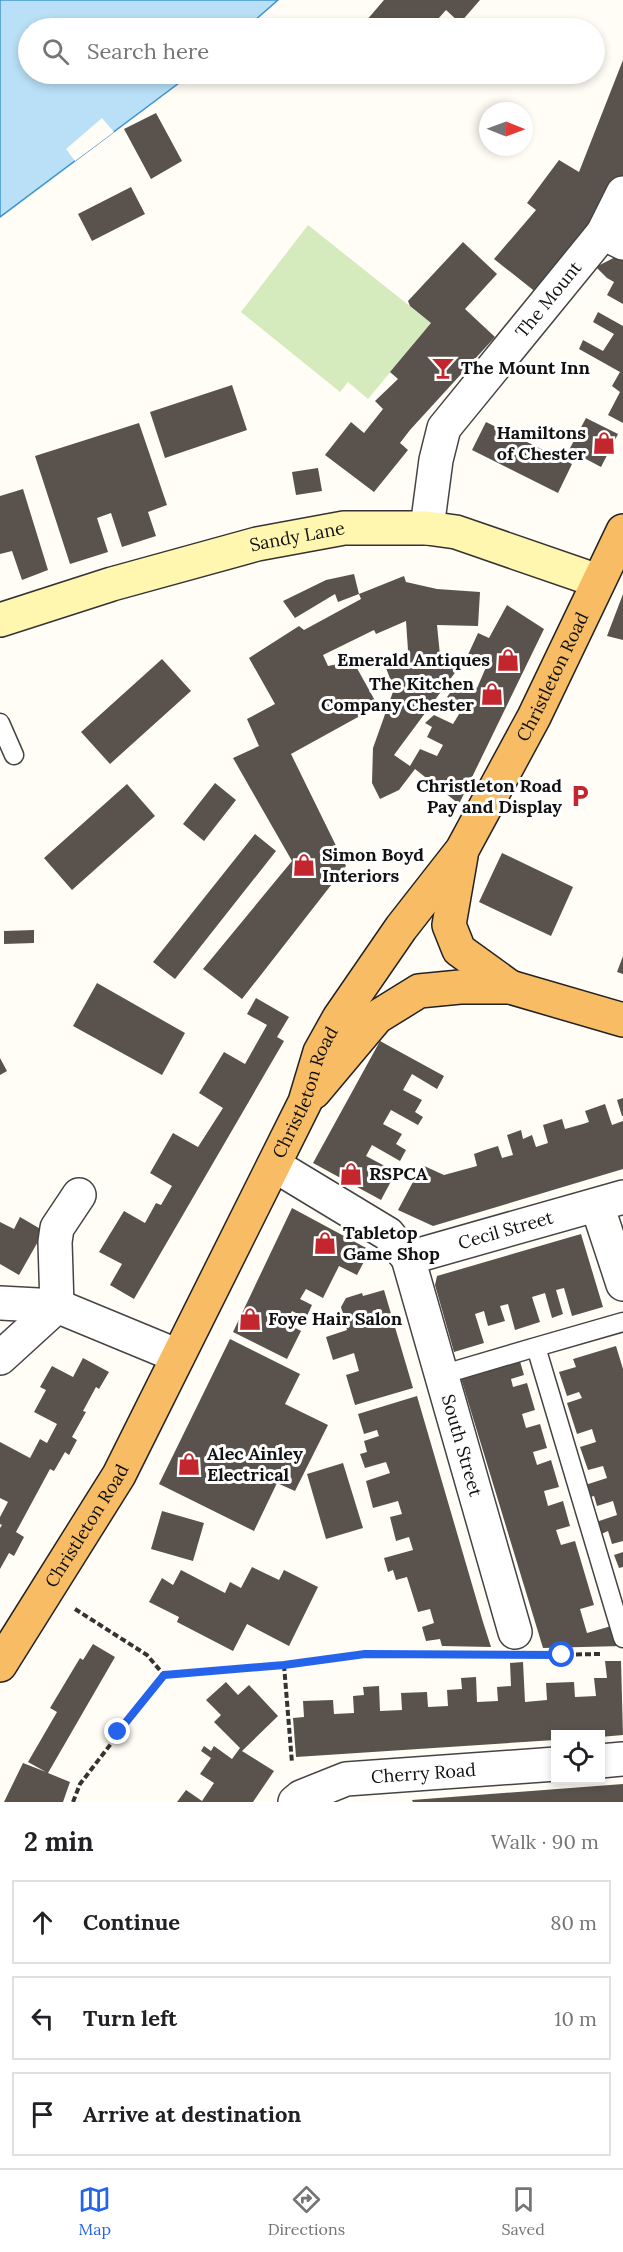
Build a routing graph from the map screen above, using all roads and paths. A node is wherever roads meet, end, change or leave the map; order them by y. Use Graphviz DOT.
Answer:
graph roads {
  1 [pos="623,193"];
  2 [pos="613,238"];
  3 [pos="426,528"];
  4 [pos="623,531"];
  5 [pos="598,581"];
  6 [pos="0,620"];
  7 [pos="0,723"];
  8 [pos="14,756"];
  9 [pos="462,850"];
  10 [pos="510,987"];
  11 [pos="623,1020"];
  12 [pos="305,1102"];
  13 [pos="274,1165"];
  14 [pos="79,1195"];
  15 [pos="610,1201"];
  16 [pos="408,1258"];
  17 [pos="623,1284"];
  18 [pos="0,1303"];
  19 [pos="57,1306"];
  20 [pos="623,1322"];
  21 [pos="536,1347"];
  22 [pos="178,1356"];
  23 [pos="0,1358"];
  24 [pos="441,1375"];
  25 [pos="46,1591"];
  26 [pos="623,1638"];
  27 [pos="513,1647"];
  28 [pos="603,1654"];
  29 [pos="0,1665"];
  30 [pos="284,1665"];
  31 [pos="164,1675"];
  32 [pos="623,1760"];
  33 [pos="605,1761"];
  34 [pos="551,1764"];
  35 [pos="73,1802"];
  36 [pos="295,1802"];
  1 -- 2 [label="street, The Mount"];
  2 -- 3 [label="street, The Mount"];
  3 -- 5 [label="main road, Sandy Lane"];
  3 -- 6 [label="main road, Sandy Lane"];
  4 -- 5 [label="highway, Christleton Road"];
  5 -- 9 [label="highway, Christleton Road"];
  7 -- 8 [label="lane"];
  9 -- 10 [label="highway"];
  9 -- 12 [label="highway, Christleton Road"];
  10 -- 11 [label="highway"];
  10 -- 12 [label="highway"];
  12 -- 13 [label="highway, Christleton Road"];
  13 -- 16 [label="street"];
  13 -- 22 [label="highway, Christleton Road"];
  14 -- 19 [label="street"];
  15 -- 16 [label="street, Cecil Street"];
  15 -- 17 [label="street"];
  16 -- 24 [label="street, South Street"];
  18 -- 19 [label="street"];
  19 -- 22 [label="street"];
  19 -- 23 [label="street"];
  20 -- 21 [label="lane"];
  21 -- 24 [label="lane"];
  21 -- 26 [label="lane"];
  22 -- 25 [label="highway, Christleton Road"];
  24 -- 27 [label="street, South Street"];
  25 -- 29 [label="highway, Christleton Road"];
  25 -- 31 [label="path"];
  27 -- 28 [label="path"];
  27 -- 30 [label="path"];
  30 -- 31 [label="path"];
  30 -- 36 [label="path"];
  31 -- 35 [label="path"];
  32 -- 33 [label="street"];
  34 -- 36 [label="street, Cherry Road"];
}
